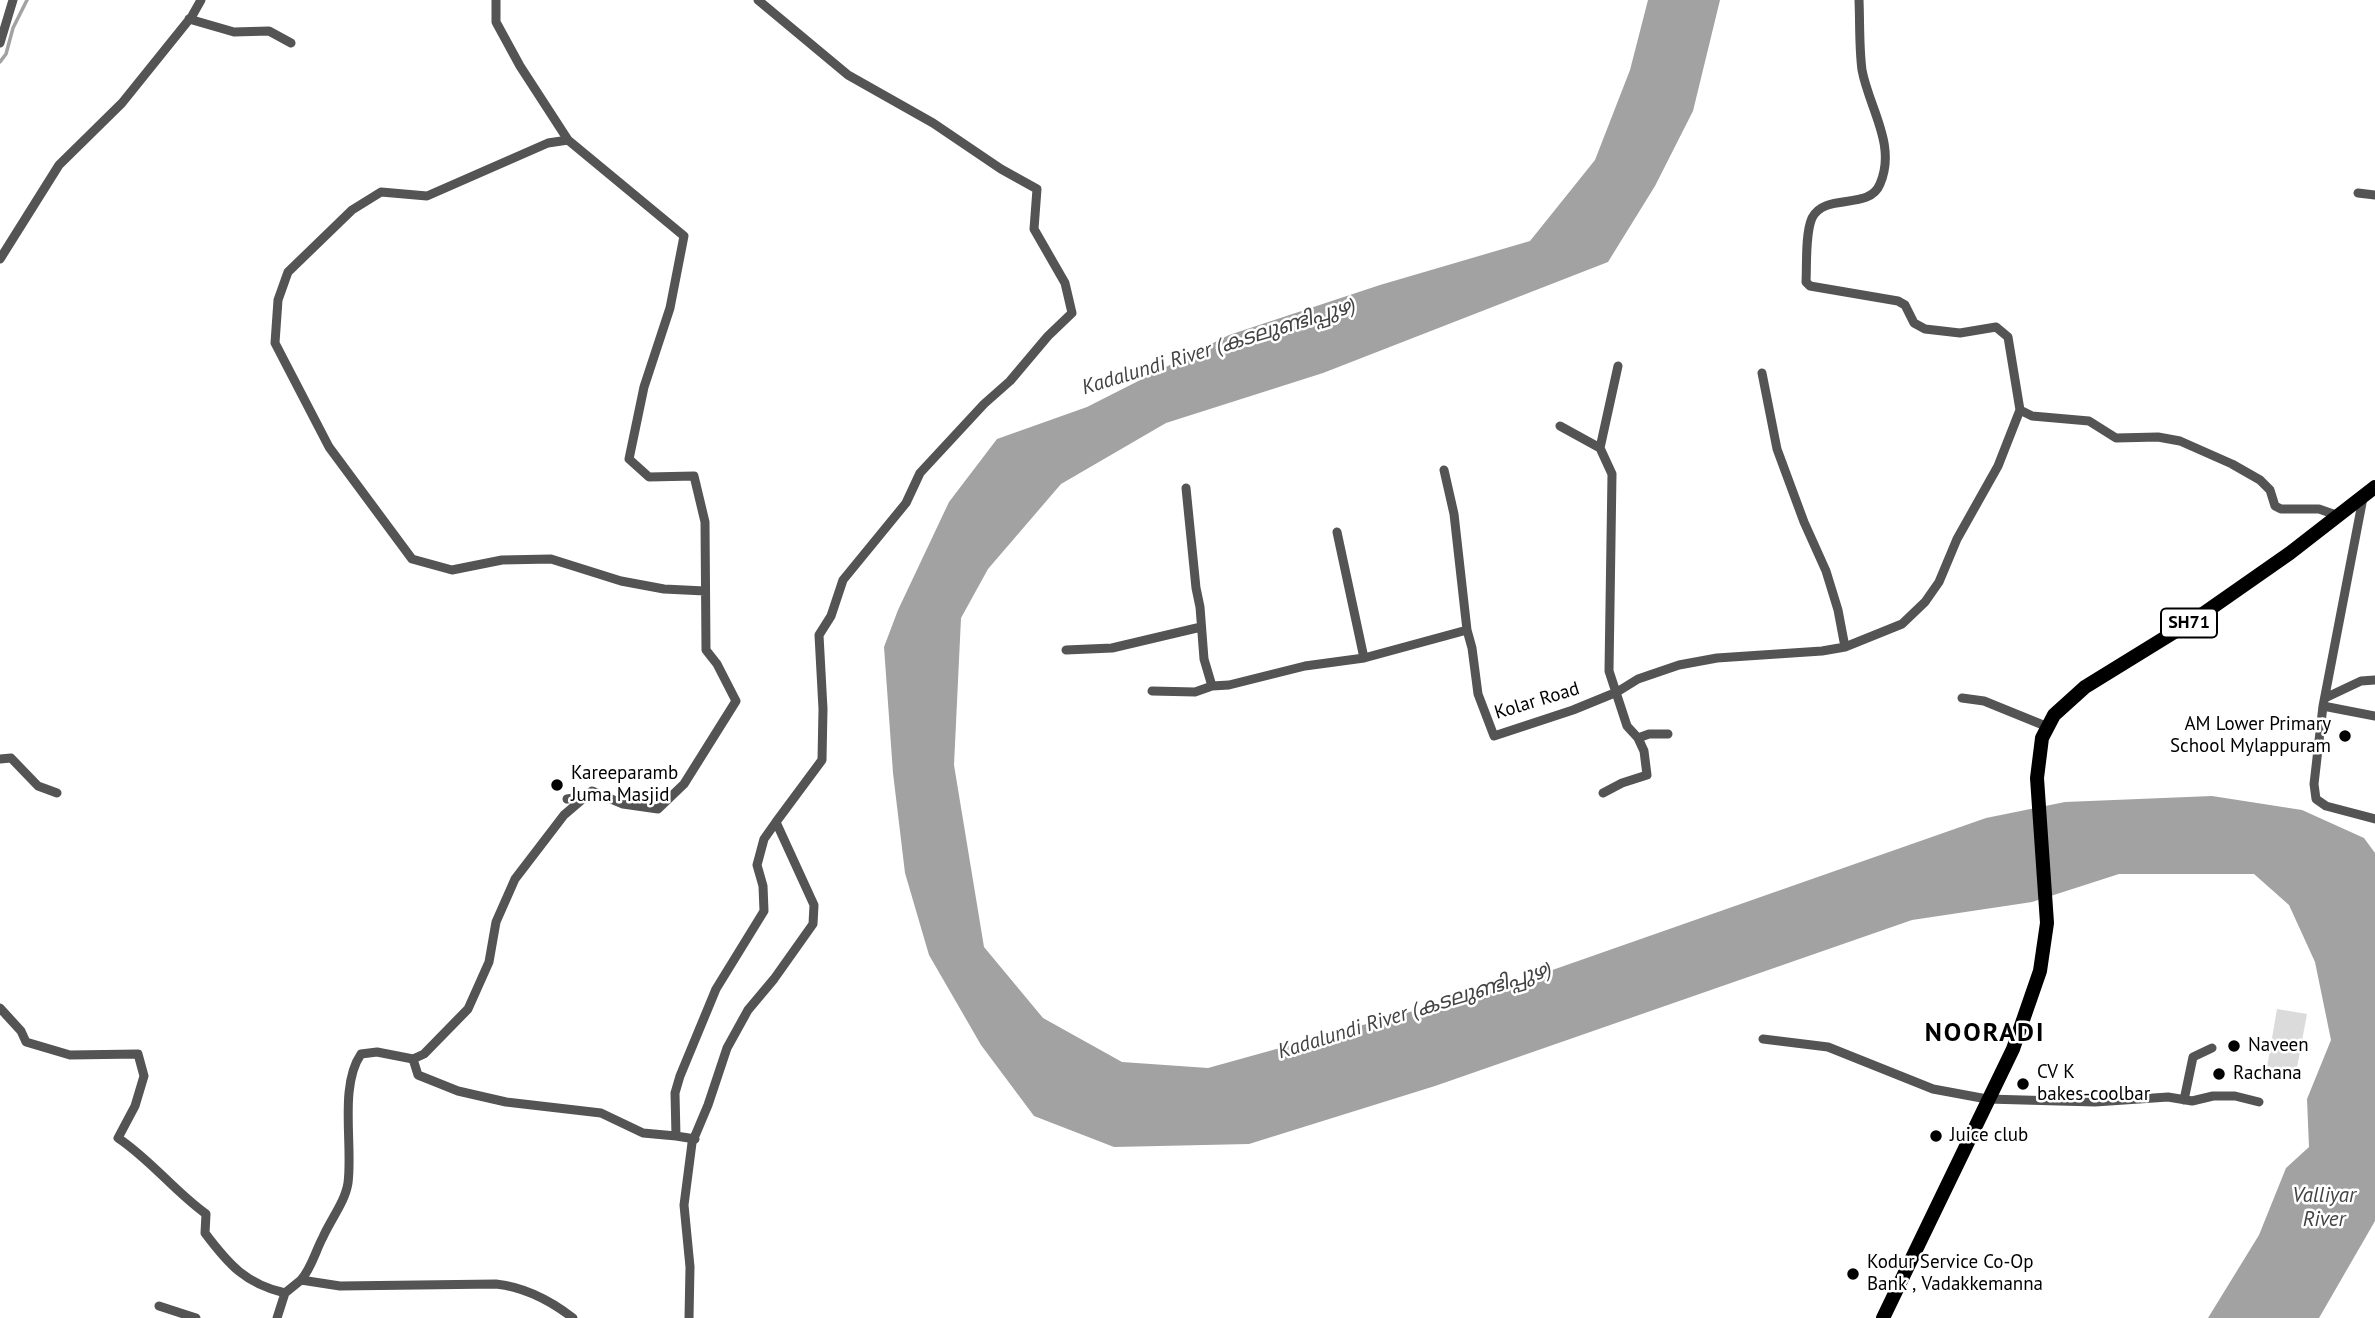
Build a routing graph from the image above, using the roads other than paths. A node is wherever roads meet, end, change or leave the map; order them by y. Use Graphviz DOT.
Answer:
graph roads {
  1 [pos="13,0"];
  2 [pos="201,0"];
  3 [pos="496,0"];
  4 [pos="758,0"];
  5 [pos="1859,0"];
  6 [pos="189,19"];
  7 [pos="0,43"];
  8 [pos="291,43"];
  9 [pos="568,140"];
  10 [pos="2358,193"];
  11 [pos="2375,195"];
  12 [pos="0,259"];
  13 [pos="1618,366"];
  14 [pos="1762,373"];
  15 [pos="2020,410"];
  16 [pos="1560,426"];
  17 [pos="1600,448"];
  18 [pos="1444,470"];
  19 [pos="2375,487"];
  20 [pos="1186,488"];
  21 [pos="2362,498"];
  22 [pos="2339,516"];
  23 [pos="1337,532"];
  24 [pos="705,591"];
  25 [pos="1201,627"];
  26 [pos="1467,630"];
  27 [pos="1845,647"];
  28 [pos="1066,650"];
  29 [pos="1364,657"];
  30 [pos="2375,680"];
  31 [pos="1212,686"];
  32 [pos="1152,691"];
  33 [pos="1618,692"];
  34 [pos="1962,698"];
  35 [pos="2324,702"];
  36 [pos="2375,716"];
  37 [pos="2048,727"];
  38 [pos="1668,734"];
  39 [pos="1638,738"];
  40 [pos="0,759"];
  41 [pos="593,791"];
  42 [pos="57,793"];
  43 [pos="1603,793"];
  44 [pos="566,799"];
  45 [pos="2375,819"];
  46 [pos="776,822"];
  47 [pos="0,1008"];
  48 [pos="1763,1039"];
  49 [pos="2212,1048"];
  50 [pos="413,1059"];
  51 [pos="1987,1099"];
  52 [pos="2184,1100"];
  53 [pos="2259,1102"];
  54 [pos="676,1136"];
  55 [pos="695,1139"];
  56 [pos="300,1280"];
  57 [pos="285,1293"];
  58 [pos="159,1306"];
  59 [pos="196,1318"];
  60 [pos="277,1318"];
  61 [pos="573,1318"];
  62 [pos="689,1318"];
  63 [pos="1883,1318"];
  1 -- 7 [label="street"];
  2 -- 6 [label="street"];
  3 -- 9 [label="street"];
  4 -- 46 [label="street"];
  5 -- 15 [label="street"];
  6 -- 8 [label="street"];
  6 -- 12 [label="street"];
  9 -- 24 [label="street"];
  9 -- 24 [label="street"];
  10 -- 11 [label="street"];
  13 -- 17 [label="street"];
  14 -- 27 [label="street"];
  15 -- 22 [label="street"];
  15 -- 27 [label="street, Kolar Road"];
  16 -- 17 [label="street"];
  17 -- 33 [label="street"];
  18 -- 26 [label="street"];
  19 -- 21 [label="main road, SH71"];
  20 -- 25 [label="street"];
  21 -- 22 [label="main road, SH71"];
  21 -- 35 [label="street"];
  22 -- 37 [label="main road, SH71"];
  23 -- 29 [label="street"];
  24 -- 41 [label="street"];
  25 -- 28 [label="street"];
  25 -- 31 [label="street"];
  26 -- 29 [label="street"];
  26 -- 33 [label="street, Kolar Road"];
  27 -- 33 [label="street, Kolar Road"];
  29 -- 31 [label="street"];
  30 -- 35 [label="street"];
  31 -- 32 [label="street"];
  33 -- 39 [label="street"];
  34 -- 37 [label="street"];
  35 -- 36 [label="street"];
  35 -- 45 [label="street"];
  37 -- 51 [label="main road, SH71"];
  38 -- 39 [label="street"];
  39 -- 43 [label="street"];
  40 -- 42 [label="street"];
  41 -- 44 [label="street"];
  41 -- 50 [label="street"];
  46 -- 54 [label="street"];
  46 -- 55 [label="street"];
  47 -- 57 [label="street"];
  48 -- 51 [label="street"];
  49 -- 52 [label="street"];
  50 -- 54 [label="street"];
  50 -- 56 [label="street"];
  51 -- 52 [label="street"];
  51 -- 63 [label="main road, SH71"];
  52 -- 53 [label="street"];
  54 -- 55 [label="street"];
  55 -- 62 [label="street"];
  56 -- 57 [label="street"];
  56 -- 61 [label="street"];
  57 -- 60 [label="street"];
  58 -- 59 [label="street"];
}
